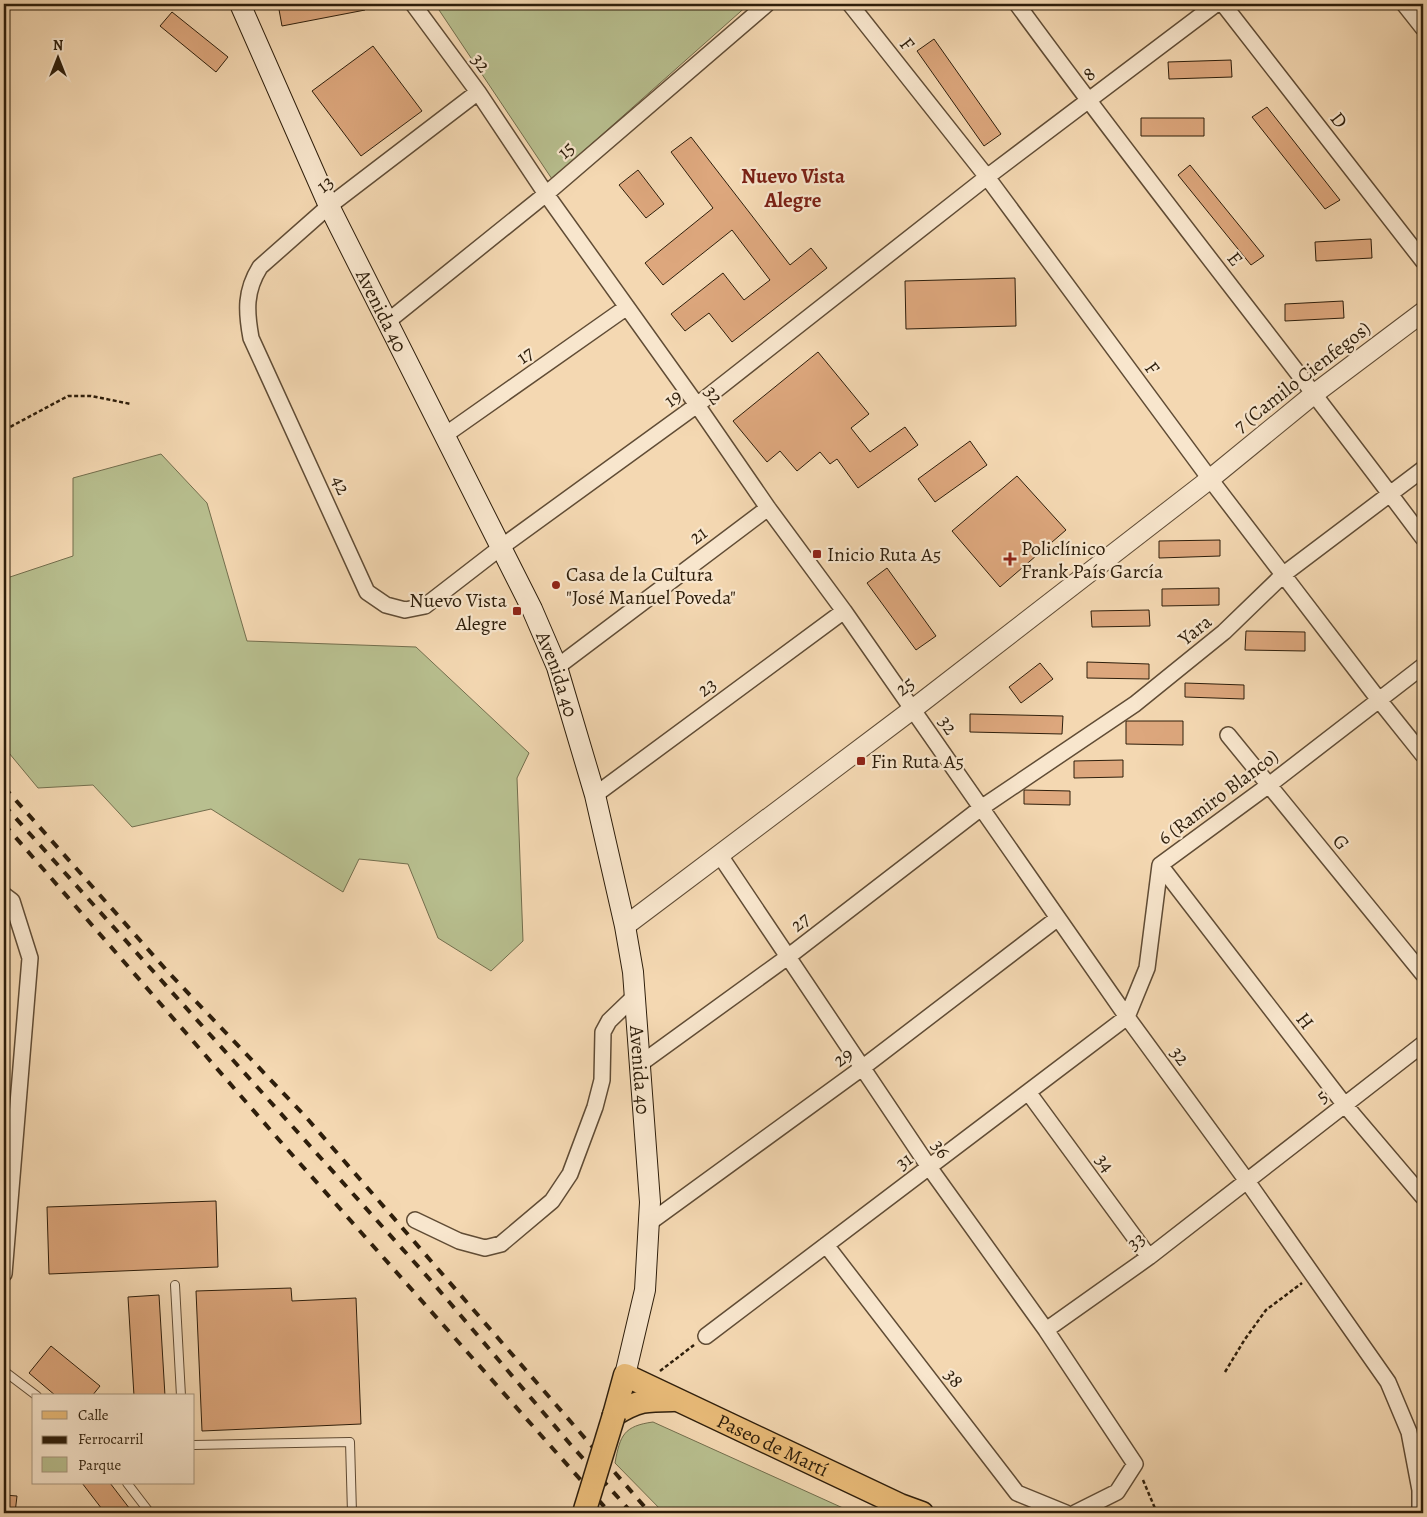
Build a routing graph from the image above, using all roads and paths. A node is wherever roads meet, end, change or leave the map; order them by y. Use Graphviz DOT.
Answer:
graph roads {
  1 [pos="240,4"];
  2 [pos="413,4"];
  3 [pos="767,4"];
  4 [pos="850,4"];
  5 [pos="1017,4"];
  6 [pos="1216,4"];
  7 [pos="1223,4"];
  8 [pos="1404,4"];
  9 [pos="1423,28"];
  10 [pos="478,92"];
  11 [pos="1087,100"];
  12 [pos="987,177"];
  13 [pos="546,194"];
  14 [pos="329,206"];
  15 [pos="1423,261"];
  16 [pos="627,307"];
  17 [pos="1423,312"];
  18 [pos="387,322"];
  19 [pos="252,338"];
  20 [pos="1314,394"];
  21 [pos="131,404"];
  22 [pos="697,405"];
  23 [pos="4,428"];
  24 [pos="445,435"];
  25 [pos="1423,469"];
  26 [pos="1210,479"];
  27 [pos="1391,495"];
  28 [pos="768,508"];
  29 [pos="1423,538"];
  30 [pos="500,548"];
  31 [pos="1284,574"];
  32 [pos="425,606"];
  33 [pos="844,611"];
  34 [pos="1423,666"];
  35 [pos="557,667"];
  36 [pos="1379,700"];
  37 [pos="912,709"];
  38 [pos="1228,735"];
  39 [pos="1423,755"];
  40 [pos="1269,785"];
  41 [pos="594,795"];
  42 [pos="980,808"];
  43 [pos="719,854"];
  44 [pos="1160,865"];
  45 [pos="4,894"];
  46 [pos="1058,918"];
  47 [pos="625,926"];
  48 [pos="788,956"];
  49 [pos="1423,974"];
  50 [pos="635,996"];
  51 [pos="1127,1017"];
  52 [pos="1423,1044"];
  53 [pos="640,1064"];
  54 [pos="862,1068"];
  55 [pos="1028,1092"];
  56 [pos="1344,1104"];
  57 [pos="929,1167"];
  58 [pos="1247,1181"];
  59 [pos="1423,1198"];
  60 [pos="415,1220"];
  61 [pos="649,1222"];
  62 [pos="826,1245"];
  63 [pos="1150,1257"];
  64 [pos="4,1274"];
  65 [pos="1313,1275"];
  66 [pos="175,1285"];
  67 [pos="1046,1330"];
  68 [pos="706,1336"];
  69 [pos="4,1370"];
  70 [pos="1225,1372"];
  71 [pos="634,1379"];
  72 [pos="34,1394"];
  73 [pos="181,1394"];
  74 [pos="680,1400"];
  75 [pos="614,1415"];
  76 [pos="195,1445"];
  77 [pos="1136,1464"];
  78 [pos="128,1484"];
  79 [pos="1422,1490"];
  80 [pos="150,1513"];
  81 [pos="352,1513"];
  82 [pos="584,1513"];
  83 [pos="922,1513"];
  84 [pos="1066,1513"];
  85 [pos="1074,1513"];
  86 [pos="1158,1513"];
  87 [pos="1420,1513"];
  1 -- 14 [label="main road, Avenida 40"];
  2 -- 10 [label="street, 32"];
  3 -- 13 [label="street, 15"];
  4 -- 12 [label="street, F"];
  5 -- 11 [label="street, E"];
  6 -- 11 [label="street, 8"];
  7 -- 15 [label="street, D"];
  8 -- 9 [label="street"];
  10 -- 13 [label="street, 32"];
  10 -- 14 [label="street, 13"];
  11 -- 12 [label="street, 8"];
  11 -- 20 [label="street, E"];
  12 -- 22 [label="street, 19"];
  12 -- 26 [label="street, F"];
  13 -- 16 [label="street, 32"];
  13 -- 18 [label="street, 15"];
  14 -- 18 [label="main road, Avenida 40"];
  14 -- 19 [label="street, 13"];
  16 -- 22 [label="street, 32"];
  16 -- 24 [label="street, 17"];
  17 -- 20 [label="street, 7 (Camilo Cienfegos)"];
  18 -- 24 [label="main road, Avenida 40"];
  19 -- 32 [label="street, 42"];
  20 -- 26 [label="street, 7 (Camilo Cienfegos)"];
  20 -- 27 [label="street, E"];
  21 -- 23 [label="path"];
  22 -- 28 [label="street, 32"];
  22 -- 30 [label="street, 19"];
  24 -- 30 [label="main road, Avenida 40"];
  25 -- 27 [label="street, Yara"];
  26 -- 31 [label="street, F"];
  26 -- 37 [label="street, 25"];
  27 -- 29 [label="street, E"];
  27 -- 31 [label="street, Yara"];
  28 -- 33 [label="street, 32"];
  28 -- 35 [label="street, 21"];
  30 -- 32 [label="street, 19"];
  30 -- 35 [label="main road, Avenida 40"];
  31 -- 36 [label="street, F"];
  31 -- 42 [label="street, Yara"];
  33 -- 37 [label="street, 32"];
  33 -- 41 [label="street, 23"];
  34 -- 36 [label="street, 6 (Ramiro Blanco)"];
  35 -- 41 [label="main road, Avenida 40"];
  36 -- 39 [label="street, F"];
  36 -- 40 [label="street, 6 (Ramiro Blanco)"];
  37 -- 42 [label="street, 32"];
  37 -- 43 [label="street, 25"];
  38 -- 40 [label="street, G"];
  40 -- 44 [label="street, 6 (Ramiro Blanco)"];
  40 -- 49 [label="street, G"];
  41 -- 47 [label="main road, Avenida 40"];
  42 -- 46 [label="street, 32"];
  42 -- 48 [label="street, 27"];
  43 -- 47 [label="street, 25"];
  43 -- 48 [label="street, 36"];
  44 -- 51 [label="street, 6 (Ramiro Blanco)"];
  44 -- 56 [label="street, H"];
  45 -- 64 [label="street"];
  46 -- 51 [label="street, 32"];
  46 -- 54 [label="street, 29"];
  47 -- 50 [label="main road, Avenida 40"];
  48 -- 53 [label="street, 27"];
  48 -- 54 [label="street, 36"];
  50 -- 53 [label="main road, Avenida 40"];
  50 -- 60 [label="street"];
  51 -- 55 [label="street, 31"];
  51 -- 58 [label="street, 32"];
  52 -- 56 [label="street, 5"];
  53 -- 61 [label="main road, Avenida 40"];
  54 -- 57 [label="street, 36"];
  54 -- 61 [label="street, 29"];
  55 -- 57 [label="street, 31"];
  55 -- 63 [label="street, 34"];
  56 -- 58 [label="street, 5"];
  56 -- 59 [label="street, H"];
  57 -- 62 [label="street, 31"];
  57 -- 67 [label="street, 36"];
  58 -- 63 [label="street, 33"];
  58 -- 65 [label="street, 32"];
  61 -- 71 [label="main road, Avenida 40"];
  62 -- 68 [label="street, 31"];
  62 -- 84 [label="street, 38"];
  63 -- 67 [label="street, 33"];
  65 -- 70 [label="path"];
  65 -- 79 [label="street, 32"];
  66 -- 73 [label="lane"];
  67 -- 77 [label="street, 36"];
  68 -- 71 [label="path"];
  69 -- 72 [label="lane"];
  71 -- 74 [label="main road, Paseo de Martí"];
  71 -- 75 [label="main road"];
  74 -- 75 [label="main road"];
  74 -- 83 [label="main road, Paseo de Martí"];
  75 -- 82 [label="main road, bridge"];
  76 -- 81 [label="lane"];
  77 -- 85 [label="street"];
  77 -- 86 [label="path"];
  78 -- 80 [label="lane"];
  79 -- 87 [label="street, 32"];
}
